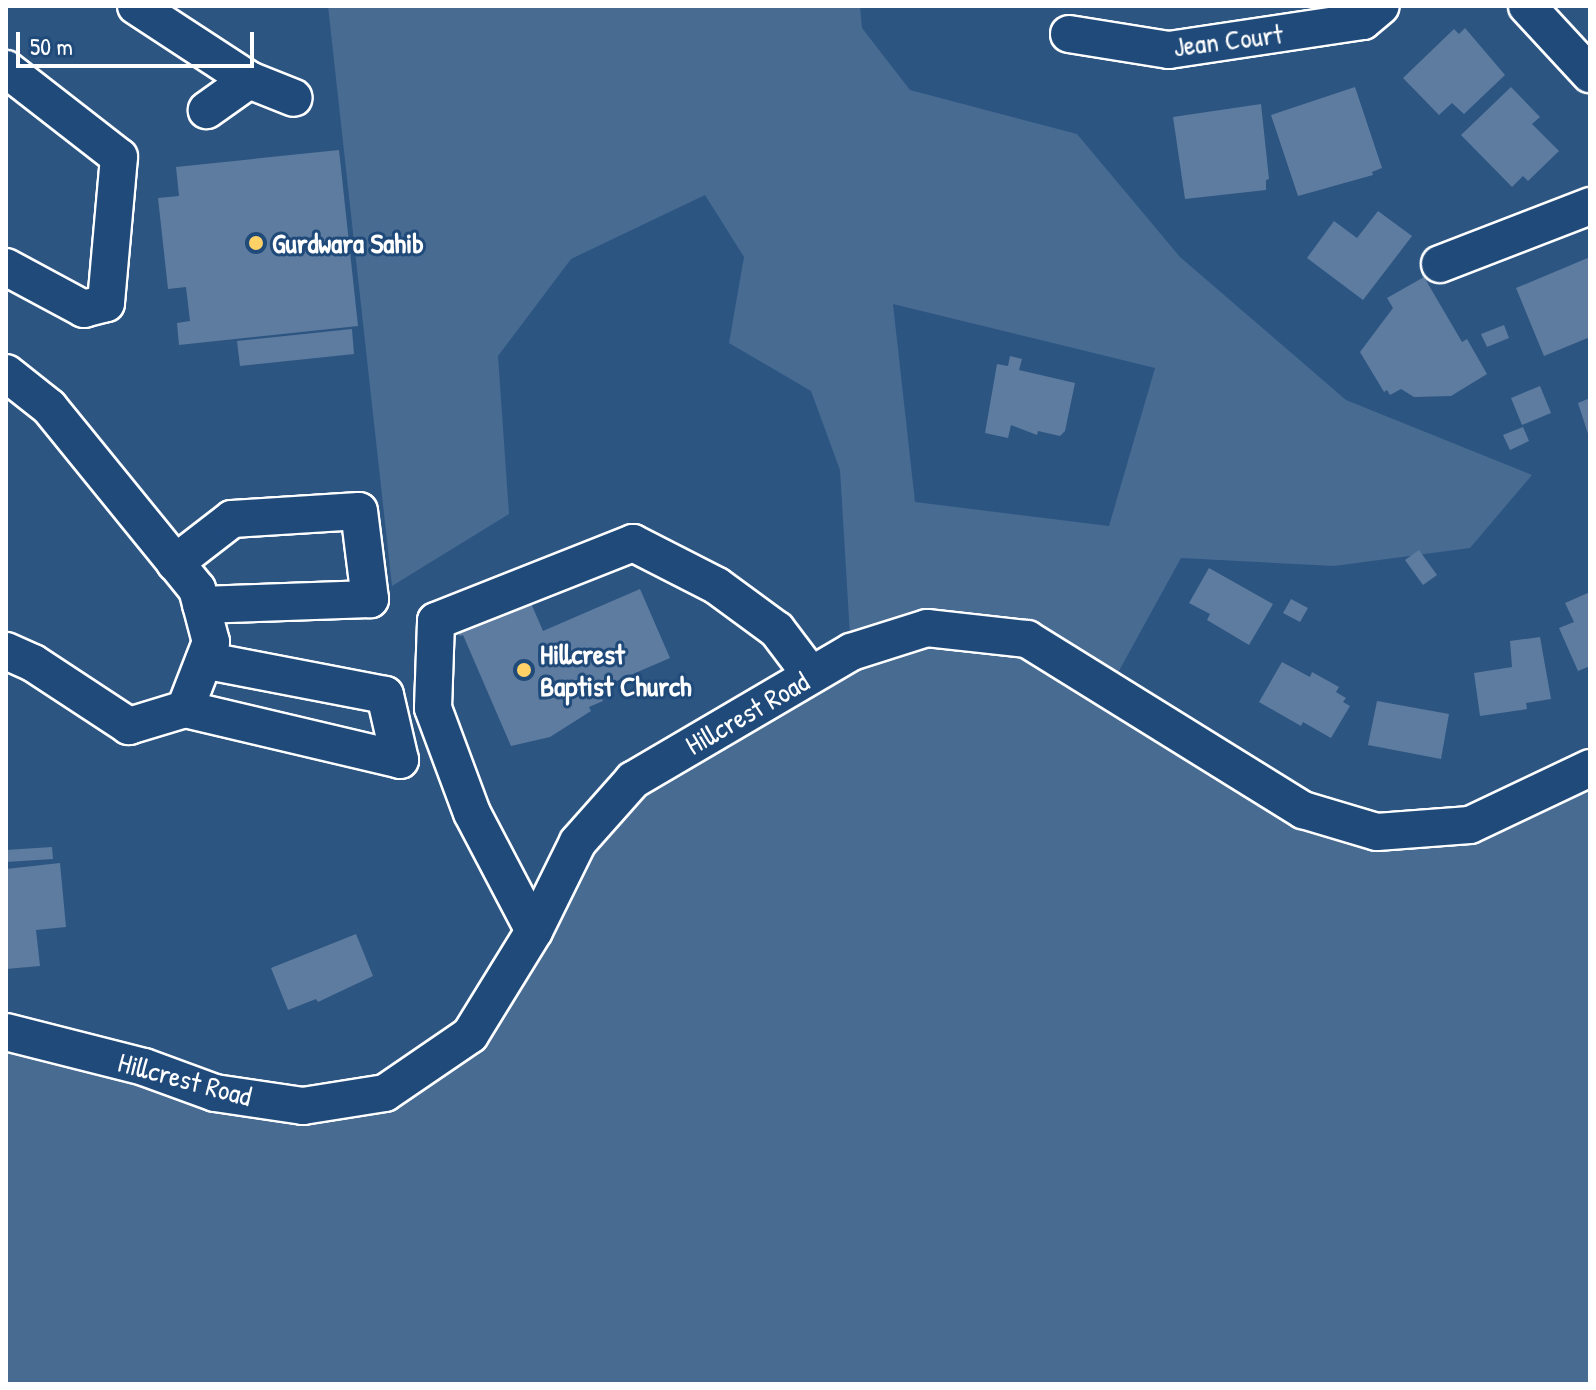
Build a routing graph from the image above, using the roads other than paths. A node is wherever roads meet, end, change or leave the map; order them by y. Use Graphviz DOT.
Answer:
graph roads {
  1 [pos="136,6"];
  2 [pos="1381,6"];
  3 [pos="1527,6"];
  4 [pos="1069,34"];
  5 [pos="6,69"];
  6 [pos="1590,74"];
  7 [pos="249,80"];
  8 [pos="294,98"];
  9 [pos="207,110"];
  10 [pos="1590,206"];
  11 [pos="1440,264"];
  12 [pos="6,267"];
  13 [pos="6,373"];
  14 [pos="175,563"];
  15 [pos="201,605"];
  16 [pos="6,651"];
  17 [pos="204,660"];
  18 [pos="811,675"];
  19 [pos="185,709"];
  20 [pos="1590,768"];
  21 [pos="534,931"];
  22 [pos="6,1032"];
  1 -- 7 [label="street"];
  2 -- 4 [label="street, Jean Court"];
  3 -- 6 [label="street"];
  5 -- 12 [label="street"];
  7 -- 8 [label="street"];
  7 -- 9 [label="street"];
  10 -- 11 [label="street"];
  13 -- 14 [label="street"];
  14 -- 15 [label="street"];
  14 -- 15 [label="street"];
  15 -- 17 [label="street"];
  16 -- 19 [label="street"];
  17 -- 19 [label="street"];
  17 -- 19 [label="street"];
  18 -- 20 [label="street, Hillcrest Road"];
  18 -- 21 [label="street, Hillcrest Road"];
  18 -- 21 [label="street"];
  21 -- 22 [label="street, Hillcrest Road"];
}
